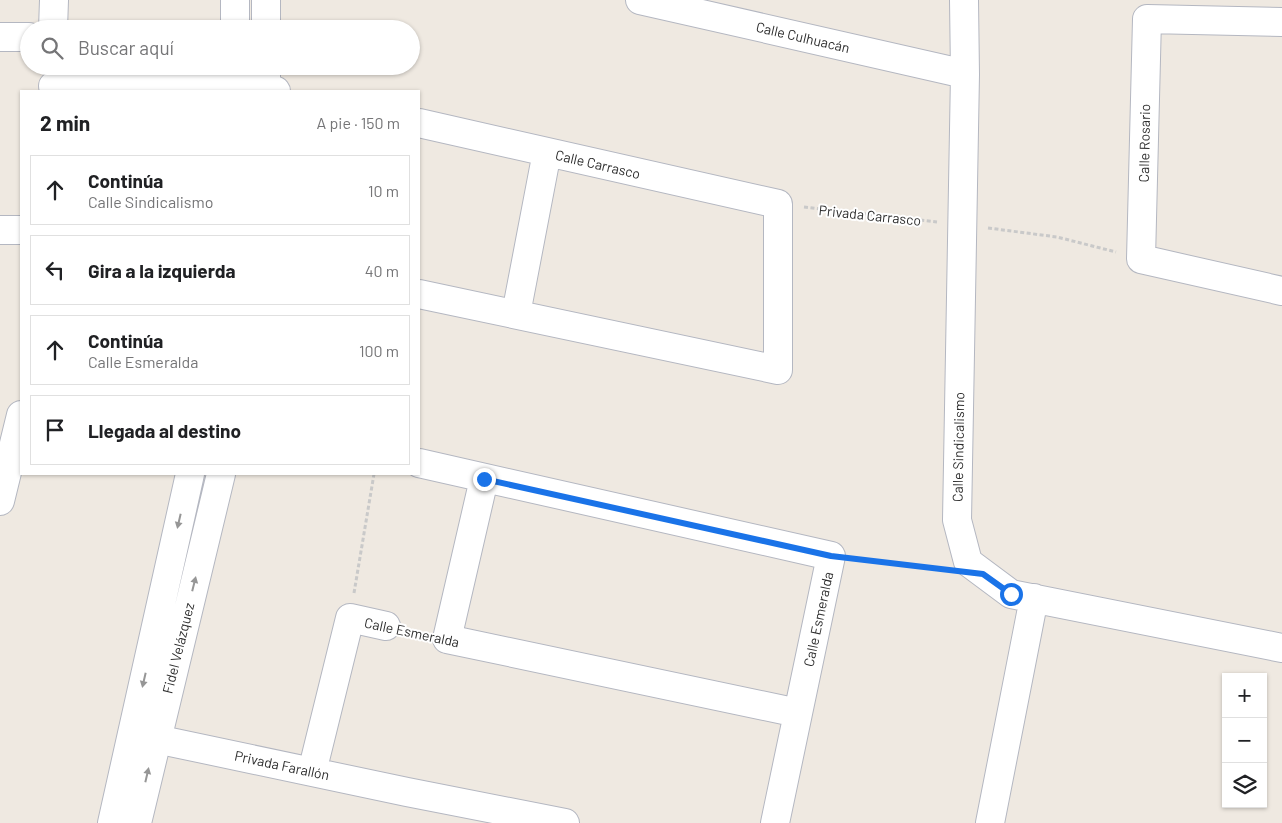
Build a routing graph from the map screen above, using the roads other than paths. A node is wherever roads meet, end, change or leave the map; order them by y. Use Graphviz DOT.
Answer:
graph roads {
  1 [pos="54,0"];
  2 [pos="235,0"];
  3 [pos="266,0"];
  4 [pos="640,0"];
  5 [pos="964,0"];
  6 [pos="53,20"];
  7 [pos="236,20"];
  8 [pos="266,20"];
  9 [pos="1282,22"];
  10 [pos="0,37"];
  11 [pos="20,37"];
  12 [pos="965,74"];
  13 [pos="53,81"];
  14 [pos="236,81"];
  15 [pos="269,84"];
  16 [pos="420,123"];
  17 [pos="547,152"];
  18 [pos="0,230"];
  19 [pos="20,230"];
  20 [pos="1282,291"];
  21 [pos="420,294"];
  22 [pos="516,314"];
  23 [pos="20,419"];
  24 [pos="420,464"];
  25 [pos="190,475"];
  26 [pos="221,475"];
  27 [pos="484,479"];
  28 [pos="0,501"];
  29 [pos="1034,598"];
  30 [pos="386,626"];
  31 [pos="1282,648"];
  32 [pos="798,713"];
  33 [pos="156,739"];
  34 [pos="312,772"];
  35 [pos="112,823"];
  36 [pos="137,823"];
  37 [pos="565,823"];
  38 [pos="776,823"];
  39 [pos="990,823"];
  1 -- 6 [label="street"];
  2 -- 7 [label="street"];
  3 -- 8 [label="street"];
  4 -- 12 [label="street, Calle Culhuacán"];
  5 -- 12 [label="street, Calle Sindicalismo"];
  9 -- 20 [label="street, Calle Rosario"];
  10 -- 11 [label="street"];
  12 -- 29 [label="street, Calle Sindicalismo"];
  13 -- 14 [label="street"];
  14 -- 15 [label="street"];
  16 -- 17 [label="street, Calle Carrasco"];
  17 -- 22 [label="street"];
  17 -- 22 [label="street, Calle Carrasco"];
  18 -- 19 [label="street"];
  21 -- 22 [label="street"];
  23 -- 28 [label="street"];
  24 -- 27 [label="street, Calle Esmeralda"];
  25 -- 35 [label="street, Fidel Velázquez, one-way"];
  33 -- 26 [label="street, Fidel Velázquez, one-way"];
  27 -- 32 [label="street, Calle Esmeralda"];
  27 -- 32 [label="street, Calle Esmeralda"];
  29 -- 31 [label="street, Calle Sindicalismo"];
  29 -- 39 [label="street"];
  30 -- 34 [label="street, Calle Esmeralda"];
  32 -- 38 [label="street, Calle Esmeralda"];
  33 -- 34 [label="street, Privada Farallón"];
  36 -- 33 [label="street, Fidel Velázquez, one-way"];
  34 -- 37 [label="street, Privada Farallón"];
}
